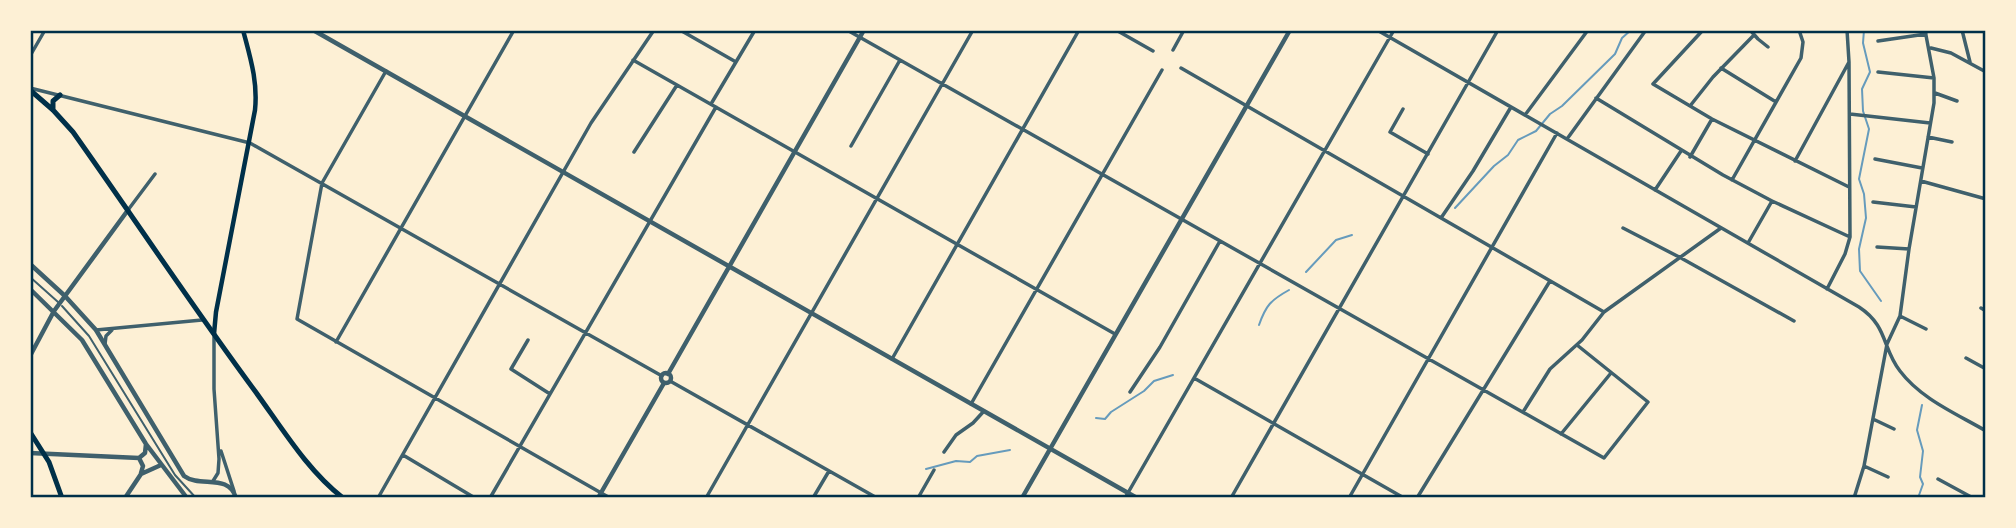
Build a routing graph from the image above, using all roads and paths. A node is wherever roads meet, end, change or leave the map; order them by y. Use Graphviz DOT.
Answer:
graph roads {
  1 [pos="45,30"];
  2 [pos="243,30"];
  3 [pos="313,30"];
  4 [pos="514,30"];
  5 [pos="654,30"];
  6 [pos="680,30"];
  7 [pos="755,30"];
  8 [pos="847,30"];
  9 [pos="863,30"];
  10 [pos="973,30"];
  11 [pos="1079,30"];
  12 [pos="1115,30"];
  13 [pos="1184,30"];
  14 [pos="1290,30"];
  15 [pos="1377,30"];
  16 [pos="1394,30"];
  17 [pos="1498,30"];
  18 [pos="1588,30"];
  19 [pos="1646,30"];
  20 [pos="1703,30"];
  21 [pos="1750,30"];
  22 [pos="1799,30"];
  23 [pos="1847,30"];
  24 [pos="1962,30"];
  25 [pos="1926,32"];
  26 [pos="1754,35"];
  27 [pos="859,37"];
  28 [pos="1390,37"];
  29 [pos="1878,41"];
  30 [pos="1768,47"];
  31 [pos="1930,48"];
  32 [pos="1173,50"];
  33 [pos="1153,51"];
  34 [pos="30,56"];
  35 [pos="634,60"];
  36 [pos="900,60"];
  37 [pos="736,62"];
  38 [pos="1849,62"];
  39 [pos="1970,62"];
  40 [pos="1181,68"];
  41 [pos="1721,68"];
  42 [pos="1162,70"];
  43 [pos="386,71"];
  44 [pos="1878,72"];
  45 [pos="1986,72"];
  46 [pos="1934,78"];
  47 [pos="1468,82"];
  48 [pos="942,84"];
  49 [pos="677,85"];
  50 [pos="30,89"];
  51 [pos="1935,93"];
  52 [pos="60,95"];
  53 [pos="1596,98"];
  54 [pos="1957,101"];
  55 [pos="1777,102"];
  56 [pos="713,105"];
  57 [pos="1247,106"];
  58 [pos="1690,106"];
  59 [pos="1511,107"];
  60 [pos="1403,109"];
  61 [pos="53,110"];
  62 [pos="1850,114"];
  63 [pos="1525,115"];
  64 [pos="465,116"];
  65 [pos="1712,119"];
  66 [pos="1930,123"];
  67 [pos="1023,129"];
  68 [pos="1557,133"];
  69 [pos="1928,137"];
  70 [pos="1567,139"];
  71 [pos="1755,141"];
  72 [pos="1952,142"];
  73 [pos="250,143"];
  74 [pos="851,146"];
  75 [pos="794,151"];
  76 [pos="1325,151"];
  77 [pos="1681,151"];
  78 [pos="634,152"];
  79 [pos="1427,154"];
  80 [pos="1690,157"];
  81 [pos="1875,159"];
  82 [pos="1795,161"];
  83 [pos="1923,168"];
  84 [pos="564,172"];
  85 [pos="155,174"];
  86 [pos="1102,174"];
  87 [pos="1732,180"];
  88 [pos="1920,180"];
  89 [pos="322,183"];
  90 [pos="1849,187"];
  91 [pos="1655,190"];
  92 [pos="1403,196"];
  93 [pos="877,198"];
  94 [pos="1986,199"];
  95 [pos="1772,201"];
  96 [pos="1873,202"];
  97 [pos="1916,207"];
  98 [pos="128,210"];
  99 [pos="1441,218"];
  100 [pos="1182,219"];
  101 [pos="650,221"];
  102 [pos="401,228"];
  103 [pos="1623,228"];
  104 [pos="1721,228"];
  105 [pos="1850,237"];
  106 [pos="1220,241"];
  107 [pos="1748,243"];
  108 [pos="957,244"];
  109 [pos="1492,247"];
  110 [pos="1877,247"];
  111 [pos="1909,249"];
  112 [pos="1681,258"];
  113 [pos="30,264"];
  114 [pos="1261,264"];
  115 [pos="729,266"];
  116 [pos="30,277"];
  117 [pos="1550,281"];
  118 [pos="500,284"];
  119 [pos="30,289"];
  120 [pos="1036,289"];
  121 [pos="1827,289"];
  122 [pos="65,296"];
  123 [pos="60,303"];
  124 [pos="1339,308"];
  125 [pos="1981,308"];
  126 [pos="54,311"];
  127 [pos="1986,311"];
  128 [pos="1604,312"];
  129 [pos="811,313"];
  130 [pos="1900,316"];
  131 [pos="204,320"];
  132 [pos="1794,321"];
  133 [pos="114,329"];
  134 [pos="1926,329"];
  135 [pos="96,330"];
  136 [pos="585,333"];
  137 [pos="1116,334"];
  138 [pos="214,335"];
  139 [pos="528,340"];
  140 [pos="336,342"];
  141 [pos="105,344"];
  142 [pos="1887,344"];
  143 [pos="1577,345"];
  144 [pos="30,356"];
  145 [pos="1966,358"];
  146 [pos="892,359"];
  147 [pos="1429,359"];
  148 [pos="1986,369"];
  149 [pos="1611,372"];
  150 [pos="668,374"];
  151 [pos="662,376"];
  152 [pos="1194,378"];
  153 [pos="670,381"];
  154 [pos="664,383"];
  155 [pos="1483,390"];
  156 [pos="1130,392"];
  157 [pos="550,394"];
  158 [pos="435,398"];
  159 [pos="971,404"];
  160 [pos="984,411"];
  161 [pos="1523,412"];
  162 [pos="1873,419"];
  163 [pos="1273,424"];
  164 [pos="748,425"];
  165 [pos="1895,429"];
  166 [pos="1986,431"];
  167 [pos="30,432"];
  168 [pos="1561,434"];
  169 [pos="218,443"];
  170 [pos="146,444"];
  171 [pos="520,447"];
  172 [pos="1050,449"];
  173 [pos="944,452"];
  174 [pos="30,453"];
  175 [pos="44,453"];
  176 [pos="403,455"];
  177 [pos="139,458"];
  178 [pos="161,465"];
  179 [pos="1864,466"];
  180 [pos="934,470"];
  181 [pos="829,471"];
  182 [pos="141,474"];
  183 [pos="1362,475"];
  184 [pos="1888,477"];
  185 [pos="1938,479"];
  186 [pos="213,481"];
  187 [pos="234,491"];
  188 [pos="599,496"];
  189 [pos="1127,496"];
  190 [pos="62,498"];
  191 [pos="125,498"];
  192 [pos="187,498"];
  193 [pos="196,498"];
  194 [pos="236,498"];
  195 [pos="343,498"];
  196 [pos="378,498"];
  197 [pos="475,498"];
  198 [pos="490,498"];
  199 [pos="610,498"];
  200 [pos="706,498"];
  201 [pos="813,498"];
  202 [pos="877,498"];
  203 [pos="918,498"];
  204 [pos="1022,498"];
  205 [pos="1137,498"];
  206 [pos="1231,498"];
  207 [pos="1349,498"];
  208 [pos="1404,498"];
  209 [pos="1417,498"];
  210 [pos="1854,498"];
  211 [pos="1973,498"];
  1 -- 34 [label="street"];
  2 -- 73 [label="main road"];
  3 -- 43 [label="street"];
  4 -- 64 [label="street"];
  5 -- 35 [label="street"];
  6 -- 37 [label="street"];
  7 -- 37 [label="street"];
  8 -- 27 [label="street"];
  9 -- 27 [label="street"];
  10 -- 48 [label="street"];
  11 -- 67 [label="street"];
  12 -- 33 [label="street"];
  13 -- 32 [label="street"];
  14 -- 57 [label="street"];
  15 -- 28 [label="street"];
  16 -- 28 [label="street"];
  17 -- 47 [label="street"];
  18 -- 63 [label="street"];
  19 -- 53 [label="street"];
  20 -- 58 [label="street"];
  21 -- 26 [label="street"];
  22 -- 55 [label="street"];
  23 -- 38 [label="street"];
  24 -- 39 [label="street"];
  25 -- 29 [label="street"];
  25 -- 31 [label="street"];
  26 -- 30 [label="street"];
  26 -- 41 [label="street"];
  27 -- 36 [label="street"];
  27 -- 75 [label="street"];
  28 -- 47 [label="street"];
  28 -- 76 [label="street"];
  31 -- 39 [label="street"];
  31 -- 46 [label="street"];
  35 -- 49 [label="street"];
  35 -- 84 [label="street"];
  36 -- 48 [label="street"];
  36 -- 74 [label="street"];
  37 -- 56 [label="street"];
  38 -- 62 [label="street"];
  38 -- 82 [label="street"];
  39 -- 45 [label="street"];
  40 -- 57 [label="street"];
  41 -- 55 [label="street"];
  41 -- 58 [label="street"];
  42 -- 86 [label="street"];
  43 -- 64 [label="street"];
  43 -- 89 [label="street"];
  44 -- 46 [label="street"];
  46 -- 51 [label="street"];
  47 -- 59 [label="street"];
  47 -- 79 [label="street"];
  48 -- 67 [label="street"];
  48 -- 93 [label="street"];
  49 -- 56 [label="street"];
  49 -- 78 [label="street"];
  50 -- 52 [label="street"];
  50 -- 61 [label="main road"];
  51 -- 54 [label="street"];
  51 -- 66 [label="street"];
  52 -- 61 [label="main road"];
  52 -- 73 [label="street"];
  53 -- 70 [label="street"];
  53 -- 77 [label="street"];
  55 -- 71 [label="street"];
  56 -- 75 [label="street"];
  56 -- 101 [label="street"];
  57 -- 76 [label="street"];
  57 -- 100 [label="street"];
  58 -- 65 [label="street"];
  59 -- 63 [label="street"];
  59 -- 99 [label="street"];
  60 -- 79 [label="street"];
  61 -- 98 [label="main road"];
  62 -- 66 [label="street"];
  62 -- 90 [label="street"];
  63 -- 68 [label="street"];
  64 -- 84 [label="street"];
  64 -- 102 [label="street"];
  65 -- 71 [label="street"];
  65 -- 80 [label="street"];
  66 -- 69 [label="street"];
  67 -- 86 [label="street"];
  67 -- 108 [label="street"];
  68 -- 70 [label="street"];
  68 -- 109 [label="street"];
  69 -- 72 [label="street"];
  69 -- 83 [label="street"];
  70 -- 91 [label="street"];
  71 -- 82 [label="street"];
  71 -- 87 [label="street"];
  73 -- 89 [label="street"];
  73 -- 138 [label="main road"];
  75 -- 93 [label="street"];
  75 -- 115 [label="street"];
  76 -- 92 [label="street"];
  76 -- 114 [label="street"];
  77 -- 80 [label="street"];
  77 -- 91 [label="street"];
  79 -- 92 [label="street"];
  80 -- 87 [label="street"];
  81 -- 83 [label="street"];
  82 -- 90 [label="street"];
  83 -- 88 [label="street"];
  84 -- 101 [label="street"];
  84 -- 118 [label="street"];
  85 -- 98 [label="street"];
  86 -- 100 [label="street"];
  86 -- 120 [label="street"];
  87 -- 95 [label="street"];
  88 -- 94 [label="street"];
  88 -- 97 [label="street"];
  89 -- 102 [label="street"];
  89 -- 140 [label="street"];
  90 -- 105 [label="street"];
  91 -- 104 [label="street"];
  92 -- 99 [label="street"];
  92 -- 124 [label="street"];
  93 -- 108 [label="street"];
  93 -- 129 [label="street"];
  95 -- 105 [label="street"];
  95 -- 107 [label="street"];
  96 -- 97 [label="street"];
  97 -- 111 [label="street"];
  98 -- 122 [label="street"];
  98 -- 131 [label="main road"];
  99 -- 109 [label="street"];
  100 -- 106 [label="street"];
  100 -- 137 [label="street"];
  101 -- 115 [label="street"];
  101 -- 136 [label="street"];
  102 -- 118 [label="street"];
  102 -- 140 [label="street"];
  103 -- 112 [label="street"];
  104 -- 107 [label="street"];
  104 -- 112 [label="street"];
  105 -- 121 [label="street"];
  106 -- 114 [label="street"];
  106 -- 156 [label="street"];
  107 -- 121 [label="street"];
  108 -- 120 [label="street"];
  108 -- 146 [label="street"];
  109 -- 117 [label="street"];
  109 -- 147 [label="street"];
  110 -- 111 [label="street"];
  111 -- 130 [label="street"];
  112 -- 128 [label="street"];
  112 -- 132 [label="street"];
  113 -- 122 [label="street"];
  114 -- 124 [label="street"];
  114 -- 152 [label="street"];
  115 -- 129 [label="street"];
  115 -- 150 [label="street"];
  116 -- 123 [label="lane"];
  117 -- 128 [label="street"];
  117 -- 155 [label="street"];
  118 -- 136 [label="street"];
  118 -- 158 [label="street"];
  119 -- 126 [label="street"];
  120 -- 137 [label="street"];
  120 -- 159 [label="street"];
  121 -- 142 [label="street"];
  122 -- 123 [label="street"];
  122 -- 135 [label="street"];
  123 -- 126 [label="street"];
  123 -- 193 [label="lane"];
  124 -- 147 [label="street"];
  124 -- 163 [label="street"];
  125 -- 127 [label="street"];
  126 -- 144 [label="street"];
  126 -- 170 [label="street"];
  128 -- 143 [label="street"];
  129 -- 146 [label="street"];
  129 -- 164 [label="street"];
  130 -- 134 [label="street"];
  130 -- 142 [label="street"];
  131 -- 133 [label="street"];
  131 -- 138 [label="main road"];
  133 -- 135 [label="street"];
  133 -- 141 [label="street"];
  135 -- 141 [label="street"];
  136 -- 151 [label="street"];
  136 -- 157 [label="street"];
  137 -- 172 [label="street"];
  138 -- 169 [label="street"];
  138 -- 195 [label="main road"];
  139 -- 157 [label="street"];
  140 -- 158 [label="street"];
  141 -- 186 [label="street"];
  142 -- 162 [label="street"];
  142 -- 166 [label="street"];
  143 -- 149 [label="street"];
  143 -- 161 [label="street"];
  145 -- 148 [label="street"];
  146 -- 159 [label="street"];
  147 -- 155 [label="street"];
  147 -- 183 [label="street"];
  149 -- 168 [label="street"];
  149 -- 168 [label="street"];
  150 -- 151 [label="street"];
  150 -- 153 [label="street"];
  151 -- 154 [label="street"];
  152 -- 163 [label="street"];
  152 -- 189 [label="street"];
  153 -- 154 [label="street"];
  153 -- 164 [label="street"];
  154 -- 188 [label="street"];
  155 -- 161 [label="street"];
  155 -- 209 [label="street"];
  157 -- 171 [label="street"];
  158 -- 171 [label="street"];
  158 -- 176 [label="street"];
  159 -- 160 [label="street"];
  160 -- 172 [label="street"];
  160 -- 173 [label="street"];
  161 -- 168 [label="street"];
  162 -- 165 [label="street"];
  162 -- 179 [label="street"];
  163 -- 183 [label="street"];
  163 -- 206 [label="street"];
  164 -- 181 [label="street"];
  164 -- 200 [label="street"];
  167 -- 175 [label="main road"];
  169 -- 186 [label="street"];
  169 -- 187 [label="street"];
  170 -- 177 [label="street"];
  170 -- 178 [label="street"];
  171 -- 188 [label="street"];
  171 -- 198 [label="street"];
  172 -- 189 [label="street"];
  172 -- 204 [label="street"];
  174 -- 175 [label="street"];
  175 -- 177 [label="street"];
  175 -- 190 [label="main road"];
  176 -- 196 [label="street"];
  176 -- 197 [label="street"];
  177 -- 182 [label="street"];
  178 -- 182 [label="street"];
  178 -- 192 [label="street"];
  179 -- 184 [label="street"];
  179 -- 210 [label="street"];
  180 -- 203 [label="street"];
  181 -- 201 [label="street"];
  181 -- 202 [label="street"];
  182 -- 191 [label="street"];
  183 -- 207 [label="street"];
  183 -- 208 [label="street"];
  185 -- 211 [label="street"];
  186 -- 187 [label="street"];
  187 -- 194 [label="street"];
  188 -- 199 [label="street"];
  189 -- 205 [label="street"];
}
